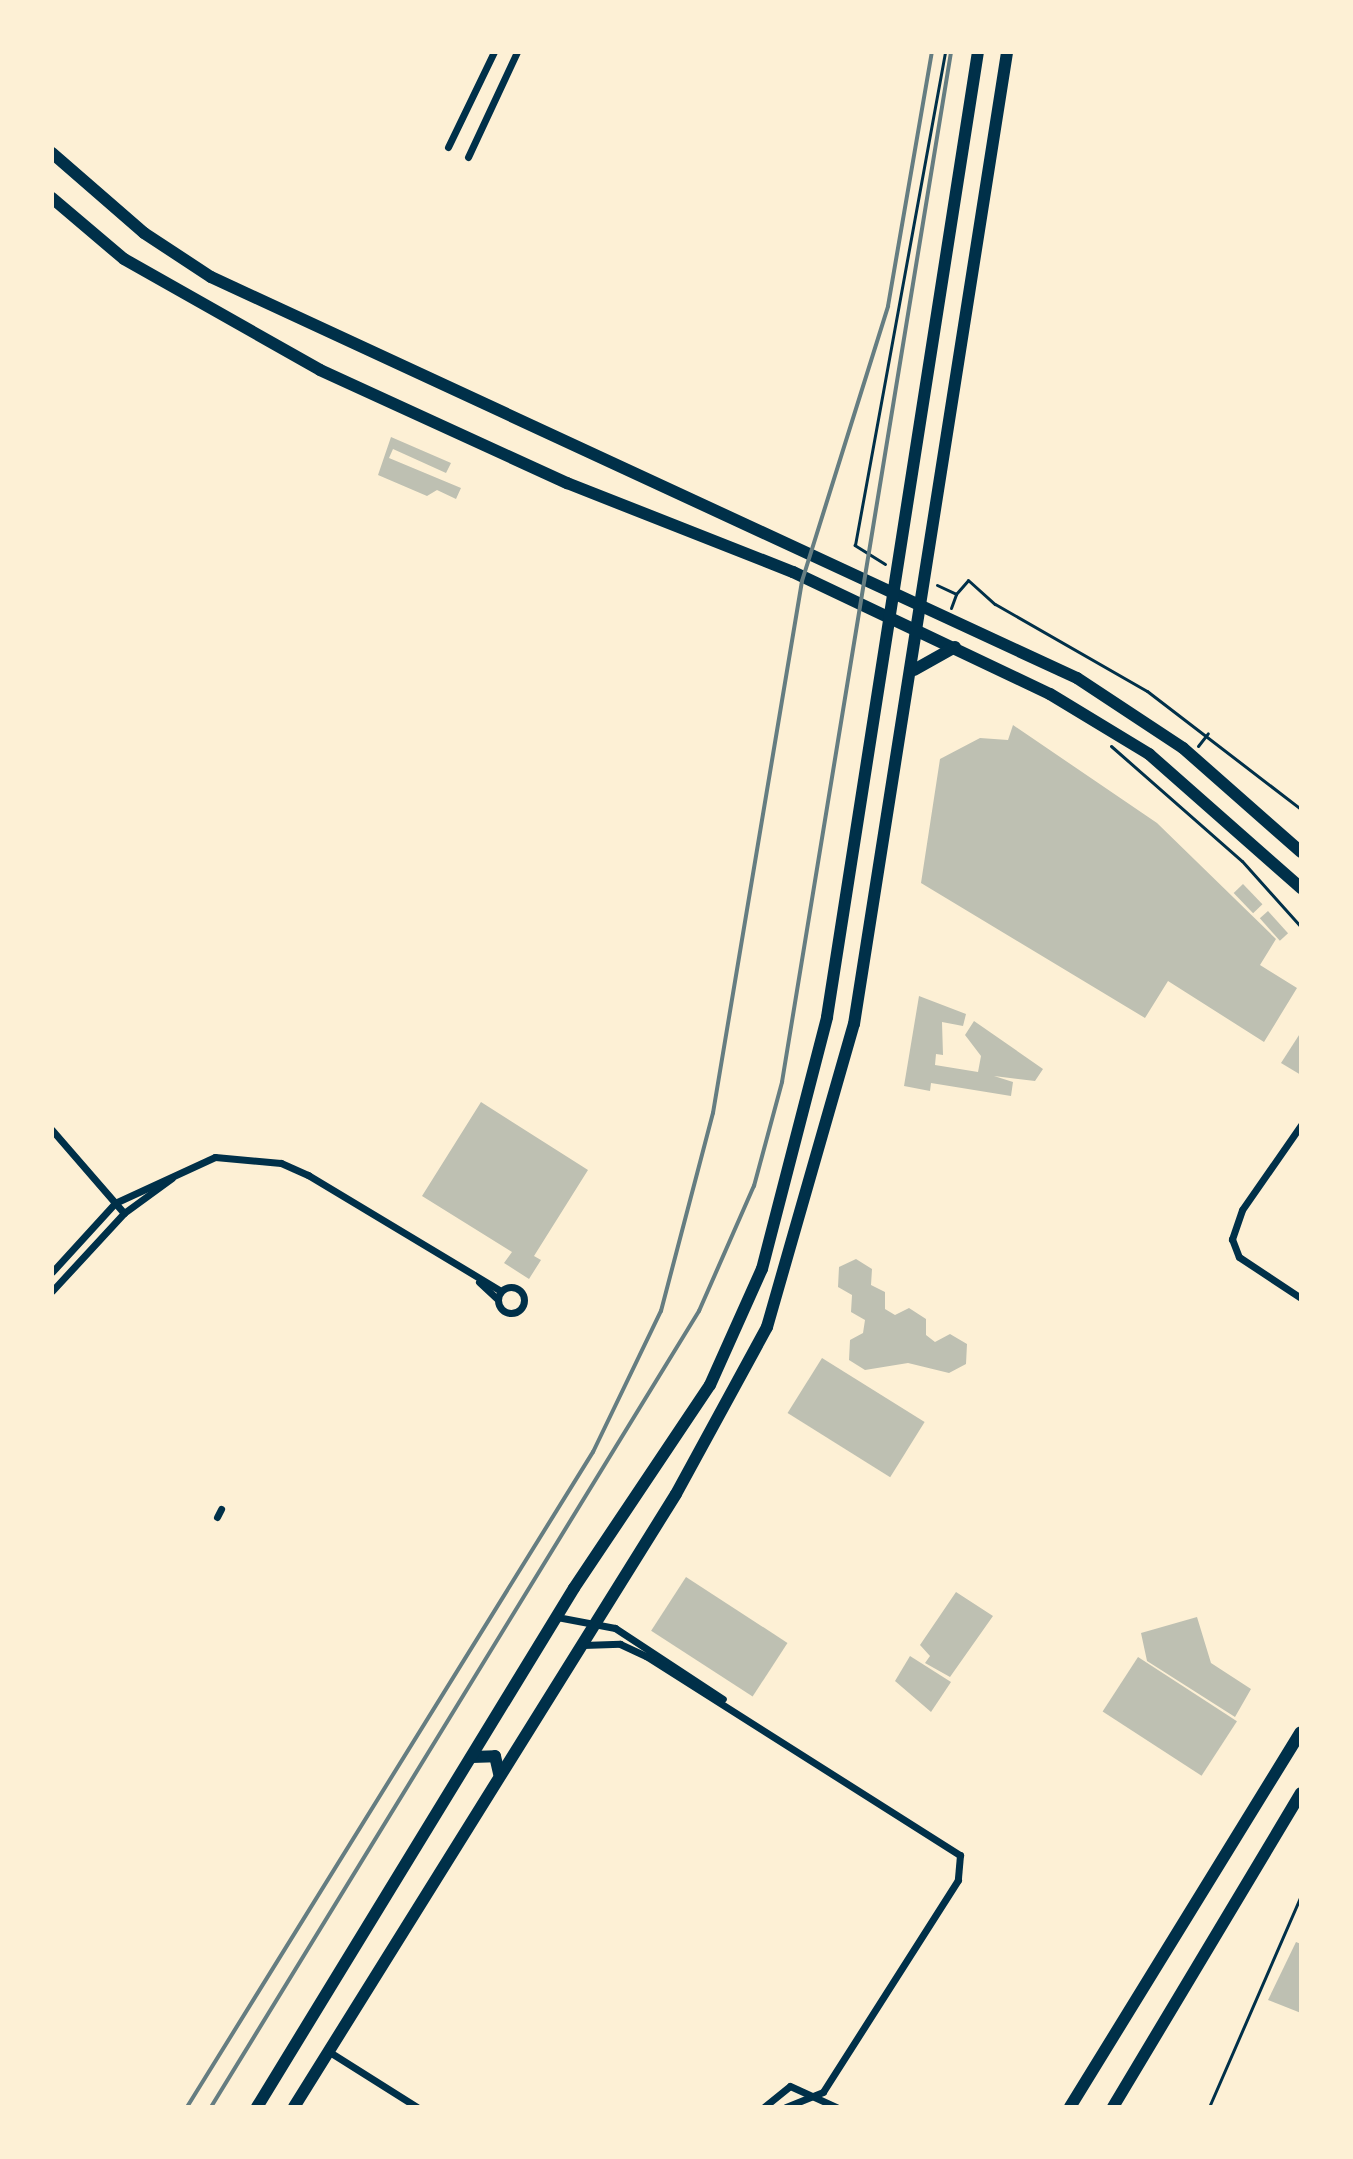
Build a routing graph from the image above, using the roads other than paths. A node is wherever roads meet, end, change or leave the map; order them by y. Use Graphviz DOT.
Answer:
graph roads {
  1 [pos="494,52"];
  2 [pos="517,52"];
  3 [pos="978,52"];
  4 [pos="1007,52"];
  5 [pos="448,147"];
  6 [pos="52,153"];
  7 [pos="468,157"];
  8 [pos="52,198"];
  9 [pos="896,593"];
  10 [pos="924,605"];
  11 [pos="893,620"];
  12 [pos="921,633"];
  13 [pos="955,647"];
  14 [pos="914,670"];
  15 [pos="1301,852"];
  16 [pos="1301,888"];
  17 [pos="1301,1125"];
  18 [pos="52,1130"];
  19 [pos="194,1162"];
  20 [pos="115,1203"];
  21 [pos="124,1213"];
  22 [pos="52,1272"];
  23 [pos="52,1291"];
  24 [pos="499,1295"];
  25 [pos="1301,1298"];
  26 [pos="557,1617"];
  27 [pos="594,1620"];
  28 [pos="578,1645"];
  29 [pos="725,1704"];
  30 [pos="1301,1732"];
  31 [pos="472,1757"];
  32 [pos="499,1774"];
  33 [pos="1301,1793"];
  34 [pos="1297,1806"];
  35 [pos="328,2051"];
  36 [pos="819,2098"];
  37 [pos="807,2105"];
  38 [pos="257,2107"];
  39 [pos="294,2107"];
  40 [pos="417,2107"];
  41 [pos="764,2107"];
  42 [pos="786,2107"];
  43 [pos="836,2107"];
  44 [pos="1070,2107"];
  45 [pos="1113,2107"];
  1 -- 5 [label="street"];
  2 -- 7 [label="street"];
  3 -- 9 [label="main road"];
  4 -- 10 [label="main road"];
  6 -- 9 [label="main road"];
  8 -- 11 [label="main road"];
  9 -- 10 [label="main road"];
  9 -- 11 [label="main road"];
  10 -- 12 [label="main road"];
  10 -- 15 [label="main road"];
  11 -- 12 [label="main road"];
  11 -- 26 [label="main road"];
  12 -- 13 [label="main road"];
  12 -- 14 [label="main road"];
  13 -- 14 [label="main road"];
  13 -- 16 [label="main road"];
  14 -- 27 [label="main road"];
  17 -- 25 [label="street"];
  18 -- 20 [label="street"];
  19 -- 20 [label="street"];
  19 -- 21 [label="street"];
  19 -- 24 [label="street"];
  20 -- 21 [label="street"];
  20 -- 22 [label="street"];
  21 -- 23 [label="street"];
  26 -- 27 [label="street"];
  26 -- 31 [label="main road"];
  27 -- 28 [label="main road"];
  27 -- 29 [label="street"];
  28 -- 29 [label="street"];
  28 -- 32 [label="main road"];
  29 -- 36 [label="street"];
  30 -- 44 [label="main road"];
  31 -- 32 [label="main road"];
  31 -- 38 [label="main road"];
  32 -- 35 [label="main road"];
  33 -- 34 [label="main road"];
  34 -- 45 [label="main road"];
  35 -- 39 [label="main road"];
  35 -- 40 [label="street"];
  36 -- 37 [label="street"];
  36 -- 41 [label="street"];
  36 -- 43 [label="street"];
  37 -- 42 [label="street"];
}
